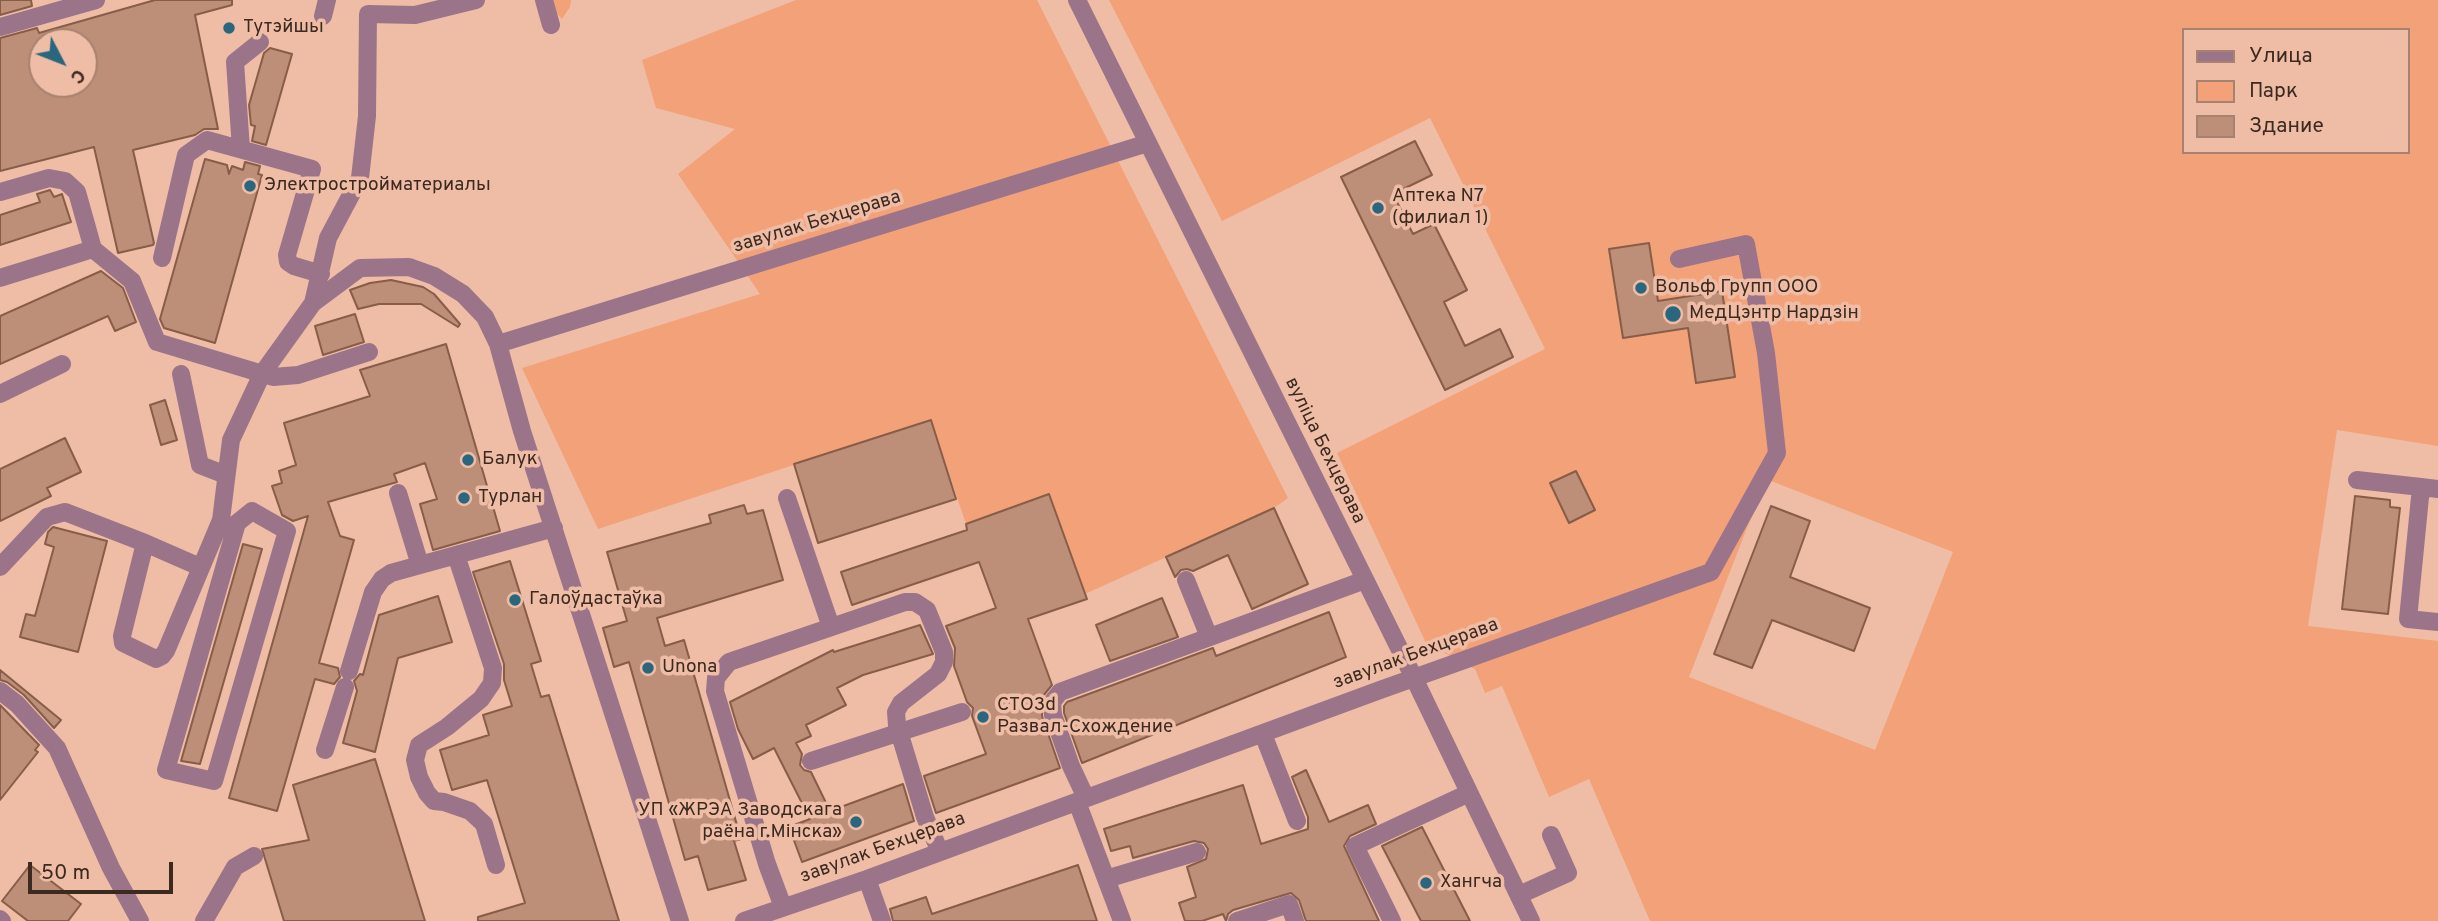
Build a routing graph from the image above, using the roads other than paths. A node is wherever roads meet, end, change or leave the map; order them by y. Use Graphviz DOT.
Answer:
graph roads {
  1 [pos="96,0"];
  2 [pos="476,0"];
  3 [pos="544,0"];
  4 [pos="1077,0"];
  5 [pos="446,3"];
  6 [pos="363,7"];
  7 [pos="551,25"];
  8 [pos="0,27"];
  9 [pos="260,42"];
  10 [pos="1148,143"];
  11 [pos="241,149"];
  12 [pos="0,192"];
  13 [pos="93,249"];
  14 [pos="162,258"];
  15 [pos="1679,259"];
  16 [pos="321,274"];
  17 [pos="0,278"];
  18 [pos="313,303"];
  19 [pos="499,344"];
  20 [pos="369,352"];
  21 [pos="62,364"];
  22 [pos="181,374"];
  23 [pos="262,374"];
  24 [pos="0,394"];
  25 [pos="226,475"];
  26 [pos="2357,480"];
  27 [pos="2429,488"];
  28 [pos="398,493"];
  29 [pos="224,494"];
  30 [pos="787,498"];
  31 [pos="252,511"];
  32 [pos="554,528"];
  33 [pos="145,543"];
  34 [pos="456,555"];
  35 [pos="420,565"];
  36 [pos="0,567"];
  37 [pos="200,567"];
  38 [pos="1186,580"];
  39 [pos="1364,580"];
  40 [pos="2438,622"];
  41 [pos="831,627"];
  42 [pos="1209,637"];
  43 [pos="1414,678"];
  44 [pos="0,691"];
  45 [pos="962,712"];
  46 [pos="899,732"];
  47 [pos="1263,734"];
  48 [pos="325,750"];
  49 [pos="811,761"];
  50 [pos="1469,793"];
  51 [pos="1081,800"];
  52 [pos="1297,821"];
  53 [pos="1551,835"];
  54 [pos="940,852"];
  55 [pos="1197,852"];
  56 [pos="254,856"];
  57 [pos="496,865"];
  58 [pos="867,879"];
  59 [pos="1106,879"];
  60 [pos="1519,895"];
  61 [pos="783,908"];
  62 [pos="140,921"];
  63 [pos="204,921"];
  64 [pos="680,921"];
  65 [pos="744,921"];
  66 [pos="882,921"];
  67 [pos="1122,921"];
  68 [pos="1237,921"];
  69 [pos="1295,921"];
  70 [pos="1392,921"];
  71 [pos="1531,921"];
  1 -- 8 [label="street"];
  2 -- 5 [label="street"];
  3 -- 7 [label="street"];
  4 -- 10 [label="street, вуліца Бехцерава"];
  5 -- 6 [label="street"];
  6 -- 16 [label="street"];
  9 -- 11 [label="street"];
  10 -- 19 [label="street, завулак Бехцерава"];
  10 -- 39 [label="street, вуліца Бехцерава"];
  11 -- 14 [label="street"];
  11 -- 16 [label="street"];
  12 -- 13 [label="street"];
  13 -- 17 [label="street"];
  13 -- 23 [label="street"];
  15 -- 43 [label="street, завулак Бехцерава"];
  16 -- 18 [label="street"];
  18 -- 19 [label="street"];
  18 -- 23 [label="street"];
  19 -- 32 [label="street"];
  20 -- 23 [label="street"];
  21 -- 24 [label="street"];
  22 -- 25 [label="street"];
  23 -- 25 [label="street"];
  25 -- 29 [label="street"];
  26 -- 27 [label="street"];
  27 -- 40 [label="street"];
  28 -- 35 [label="street"];
  29 -- 31 [label="street"];
  29 -- 37 [label="street"];
  30 -- 41 [label="street"];
  31 -- 31 [label="street"];
  32 -- 34 [label="street"];
  32 -- 64 [label="street"];
  33 -- 36 [label="street"];
  33 -- 37 [label="street"];
  33 -- 37 [label="street"];
  34 -- 35 [label="street"];
  34 -- 57 [label="street"];
  35 -- 48 [label="street"];
  38 -- 42 [label="street"];
  39 -- 42 [label="street"];
  39 -- 43 [label="street, вуліца Бехцерава"];
  41 -- 46 [label="street"];
  41 -- 61 [label="street"];
  42 -- 51 [label="street"];
  43 -- 47 [label="street, завулак Бехцерава"];
  43 -- 50 [label="street, вуліца Бехцерава"];
  44 -- 62 [label="street"];
  45 -- 46 [label="street"];
  46 -- 49 [label="street"];
  46 -- 54 [label="street"];
  47 -- 51 [label="street, завулак Бехцерава"];
  47 -- 52 [label="street"];
  50 -- 60 [label="street, вуліца Бехцерава"];
  50 -- 70 [label="street"];
  51 -- 54 [label="street, завулак Бехцерава"];
  51 -- 59 [label="street"];
  53 -- 60 [label="street"];
  54 -- 58 [label="street, завулак Бехцерава"];
  55 -- 59 [label="street"];
  56 -- 63 [label="street"];
  58 -- 61 [label="street, завулак Бехцерава"];
  58 -- 66 [label="street"];
  59 -- 67 [label="street"];
  60 -- 71 [label="street, вуліца Бехцерава"];
  61 -- 65 [label="street, завулак Бехцерава"];
  68 -- 69 [label="street"];
}
